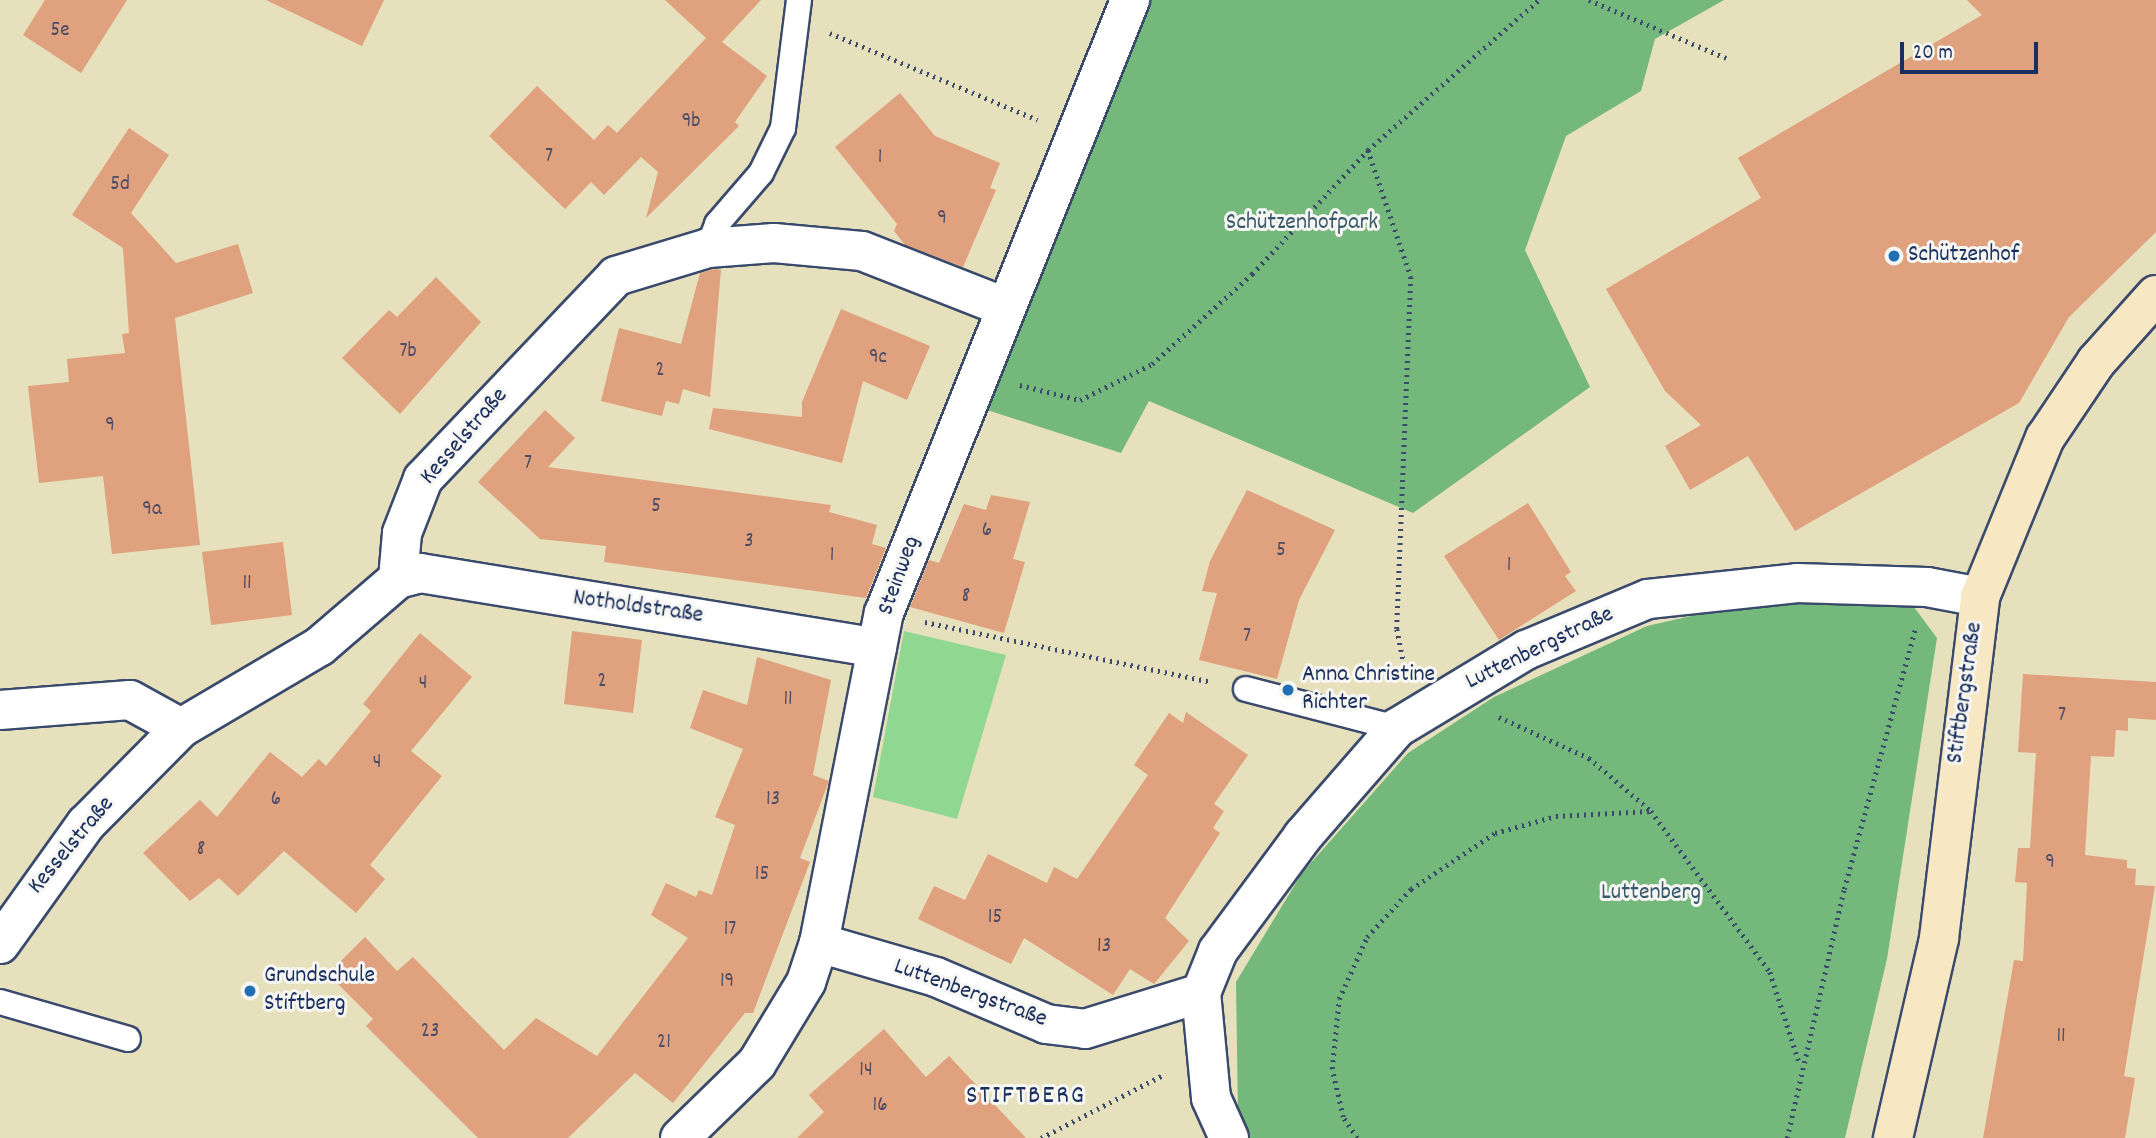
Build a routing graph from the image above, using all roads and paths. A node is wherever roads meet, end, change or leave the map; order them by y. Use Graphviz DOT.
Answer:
graph roads {
  1 [pos="1130,0"];
  2 [pos="1539,0"];
  3 [pos="1589,0"];
  4 [pos="797,10"];
  5 [pos="1726,58"];
  6 [pos="1075,134"];
  7 [pos="1368,149"];
  8 [pos="708,248"];
  9 [pos="2156,295"];
  10 [pos="1005,307"];
  11 [pos="979,372"];
  12 [pos="398,579"];
  13 [pos="1927,587"];
  14 [pos="1980,597"];
  15 [pos="881,630"];
  16 [pos="1246,689"];
  17 [pos="1448,694"];
  18 [pos="0,710"];
  19 [pos="1406,722"];
  20 [pos="181,729"];
  21 [pos="1651,811"];
  22 [pos="0,944"];
  23 [pos="836,948"];
  24 [pos="1201,993"];
  25 [pos="0,1002"];
  26 [pos="128,1039"];
  27 [pos="1203,1055"];
  28 [pos="1800,1065"];
  29 [pos="680,1138"];
  30 [pos="1041,1138"];
  31 [pos="1229,1138"];
  32 [pos="1357,1138"];
  33 [pos="1787,1138"];
  34 [pos="1893,1138"];
  1 -- 6 [label="street, Steinweg"];
  2 -- 7 [label="path"];
  3 -- 5 [label="path"];
  4 -- 6 [label="path"];
  4 -- 8 [label="lane"];
  6 -- 10 [label="street, Steinweg"];
  7 -- 11 [label="path"];
  7 -- 19 [label="path"];
  8 -- 10 [label="street, Kesselstraße"];
  8 -- 12 [label="street, Kesselstraße"];
  9 -- 14 [label="street, Stiftbergstraße"];
  10 -- 11 [label="street, Steinweg"];
  11 -- 15 [label="street, Steinweg"];
  12 -- 15 [label="street, Notholdstraße"];
  12 -- 20 [label="street, Kesselstraße"];
  13 -- 14 [label="street, Luttenbergstraße"];
  13 -- 17 [label="street, Luttenbergstraße"];
  13 -- 28 [label="path"];
  14 -- 34 [label="street, Stiftbergstraße"];
  15 -- 16 [label="path"];
  15 -- 23 [label="street, Steinweg"];
  16 -- 19 [label="lane"];
  17 -- 19 [label="street, Luttenbergstraße"];
  17 -- 21 [label="path"];
  18 -- 20 [label="street"];
  19 -- 24 [label="street, Luttenbergstraße"];
  20 -- 22 [label="street, Kesselstraße"];
  21 -- 28 [label="path"];
  21 -- 32 [label="path"];
  23 -- 24 [label="street, Luttenbergstraße"];
  23 -- 29 [label="street, Steinweg"];
  24 -- 27 [label="street, Luttenbergstraße"];
  25 -- 26 [label="lane"];
  27 -- 30 [label="path"];
  27 -- 31 [label="street, Luttenbergstraße"];
  28 -- 33 [label="path"];
}
